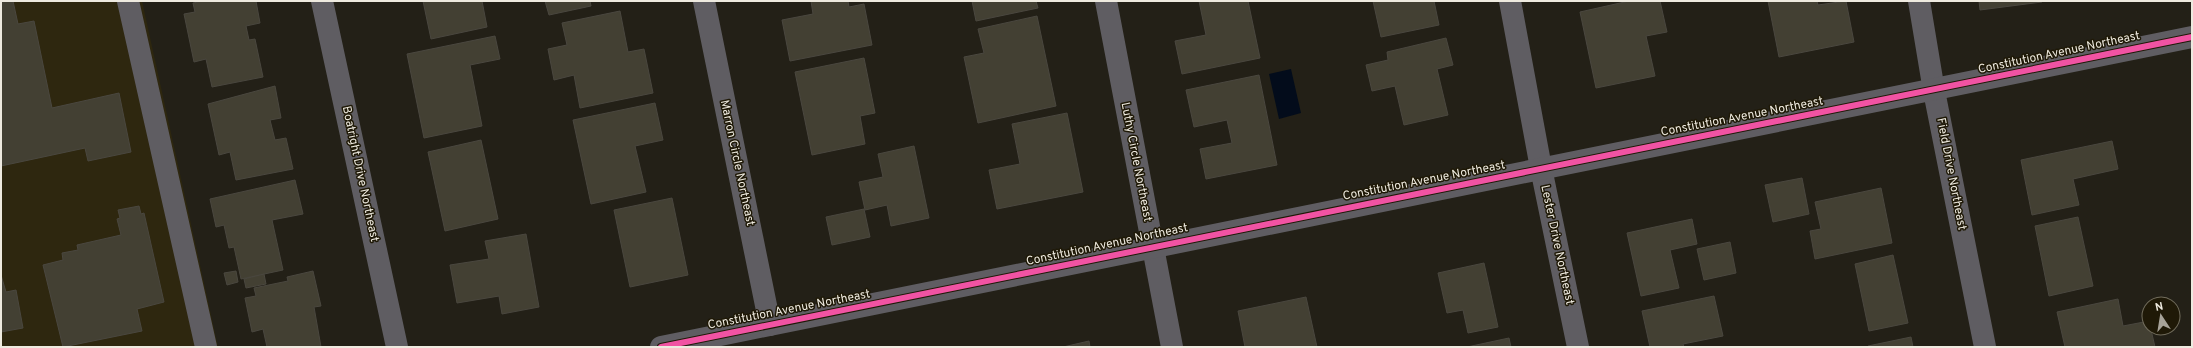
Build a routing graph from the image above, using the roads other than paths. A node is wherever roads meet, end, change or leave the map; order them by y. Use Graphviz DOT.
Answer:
graph roads {
  1 [pos="128,1"];
  2 [pos="322,1"];
  3 [pos="704,1"];
  4 [pos="1106,1"];
  5 [pos="1510,1"];
  6 [pos="1919,1"];
  7 [pos="2192,37"];
  8 [pos="1934,91"];
  9 [pos="1541,168"];
  10 [pos="1152,246"];
  11 [pos="770,325"];
  12 [pos="739,339"];
  13 [pos="206,347"];
  14 [pos="397,347"];
  15 [pos="661,347"];
  16 [pos="1172,347"];
  17 [pos="1578,347"];
  18 [pos="1985,347"];
  1 -- 13 [label="street"];
  2 -- 14 [label="street, Boatright Drive Northeast"];
  3 -- 11 [label="street, Marron Circle Northeast"];
  4 -- 10 [label="street, Luthy Circle Northeast"];
  5 -- 9 [label="street, Lester Drive Northeast"];
  6 -- 8 [label="street, Field Drive Northeast"];
  7 -- 8 [label="street, Constitution Avenue Northeast"];
  8 -- 9 [label="street, Constitution Avenue Northeast"];
  8 -- 18 [label="street, Field Drive Northeast"];
  9 -- 10 [label="street, Constitution Avenue Northeast"];
  9 -- 17 [label="street, Lester Drive Northeast"];
  10 -- 11 [label="street, Constitution Avenue Northeast"];
  10 -- 16 [label="street, Luthy Circle Northeast"];
  11 -- 12 [label="street, Constitution Avenue Northeast"];
  12 -- 15 [label="street, Constitution Avenue Northeast"];
}
